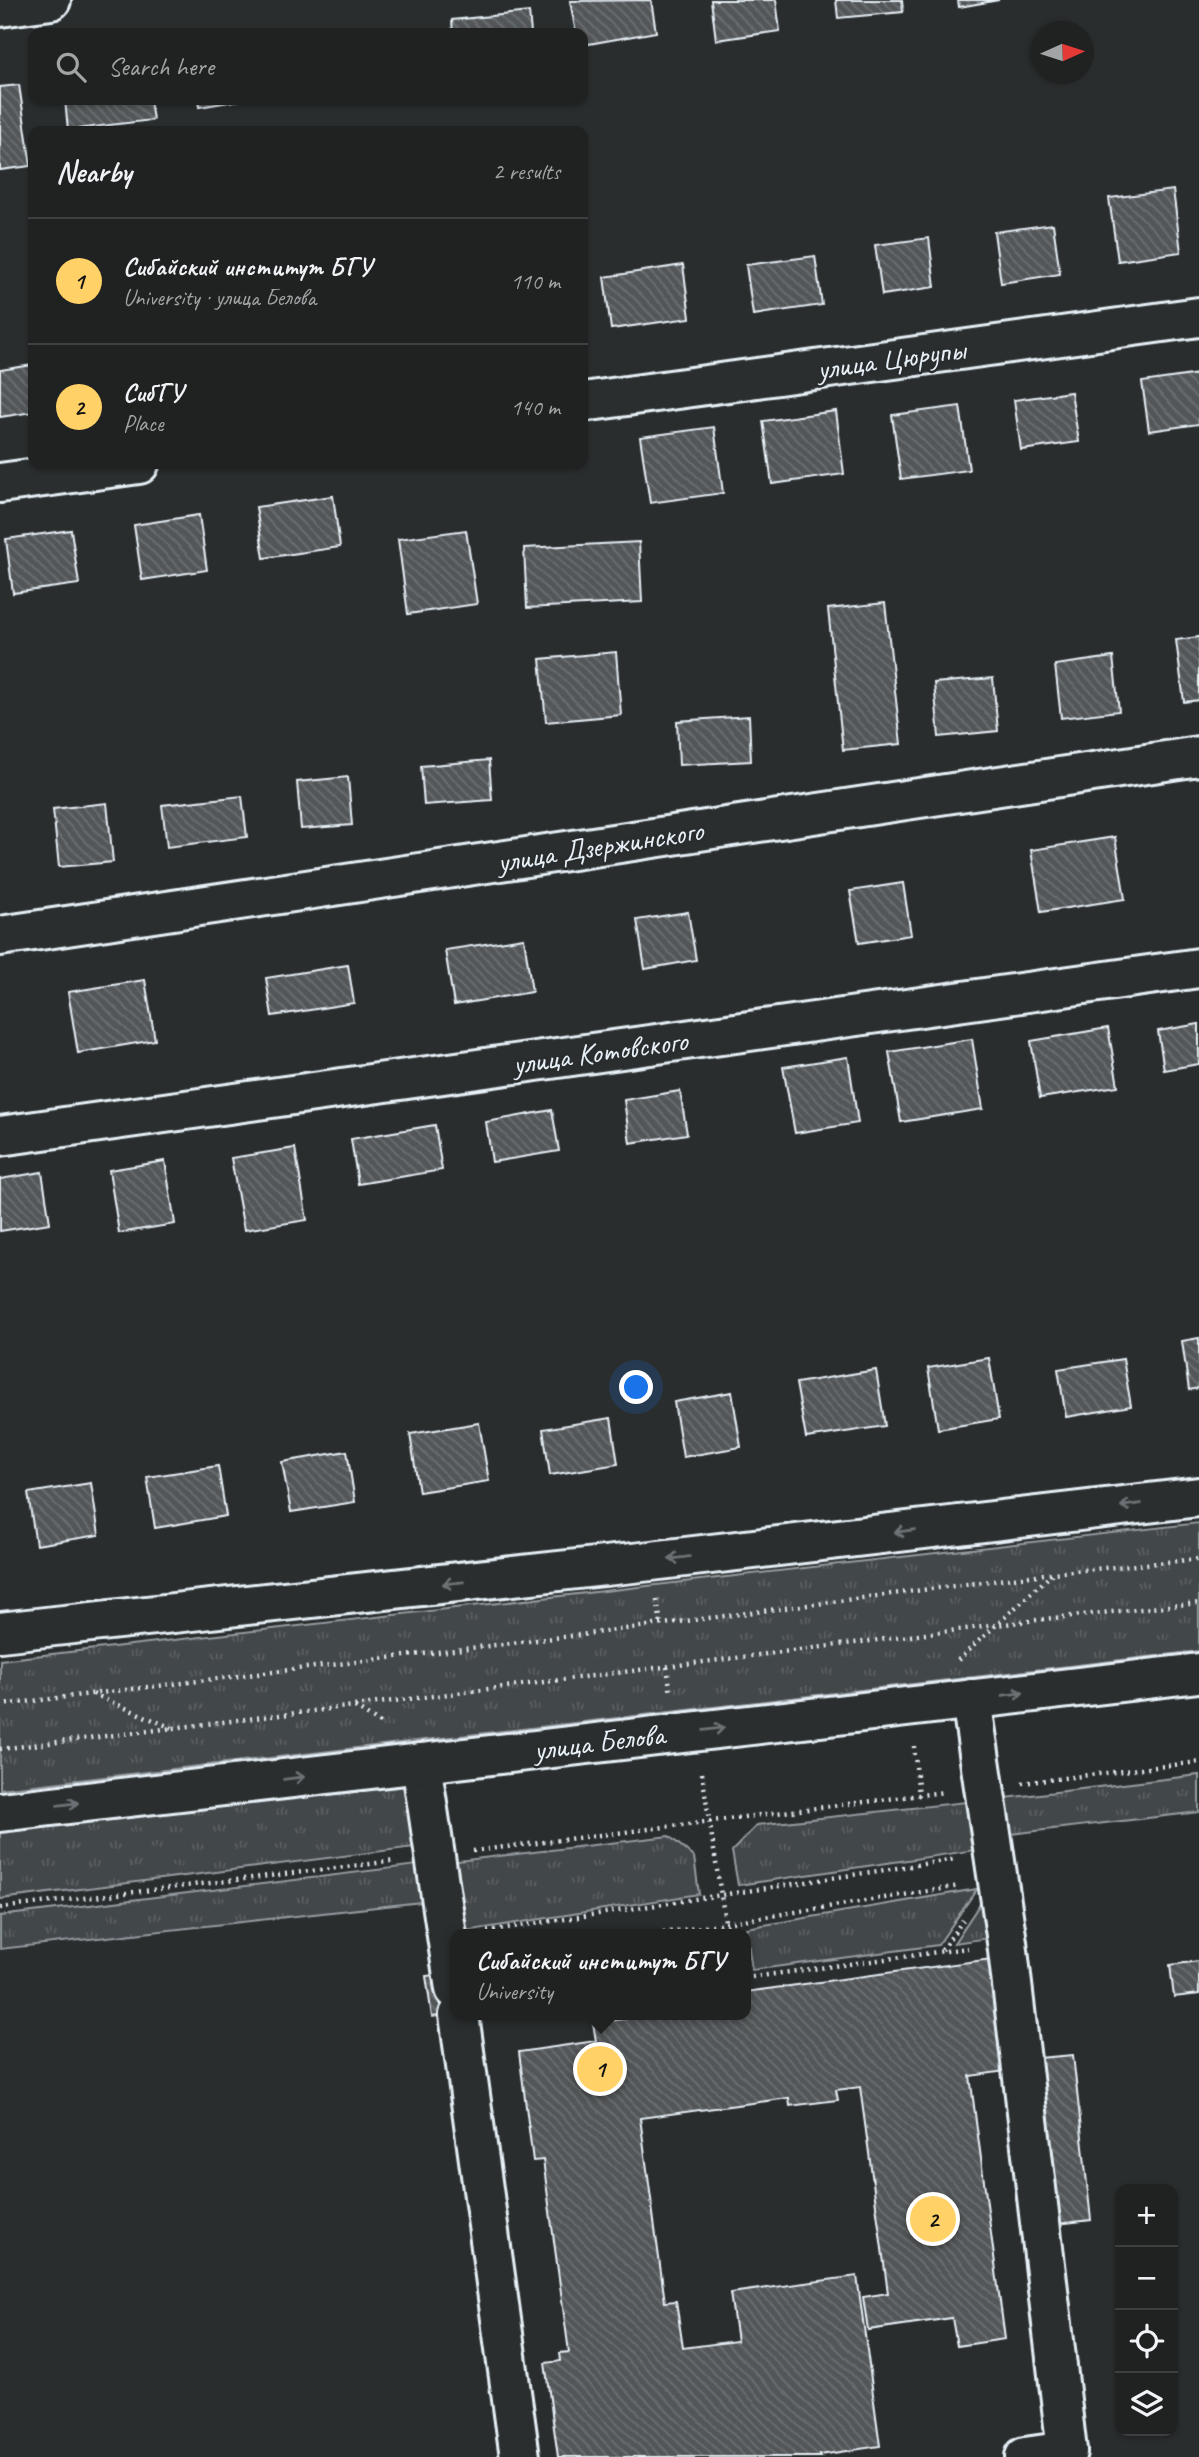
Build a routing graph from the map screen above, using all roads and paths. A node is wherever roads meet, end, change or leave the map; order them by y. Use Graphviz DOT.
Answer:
graph roads {
  1 [pos="51,0"];
  2 [pos="0,7"];
  3 [pos="1199,317"];
  4 [pos="588,401"];
  5 [pos="102,469"];
  6 [pos="0,483"];
  7 [pos="1199,756"];
  8 [pos="0,936"];
  9 [pos="1199,968"];
  10 [pos="0,1136"];
  11 [pos="1199,1496"];
  12 [pos="1199,1559"];
  13 [pos="1199,1603"];
  14 [pos="0,1632"];
  15 [pos="1199,1672"];
  16 [pos="92,1694"];
  17 [pos="971,1699"];
  18 [pos="0,1705"];
  19 [pos="173,1728"];
  20 [pos="695,1731"];
  21 [pos="0,1749"];
  22 [pos="1199,1762"];
  23 [pos="421,1763"];
  24 [pos="984,1787"];
  25 [pos="0,1812"];
  26 [pos="710,1821"];
  27 [pos="435,1856"];
  28 [pos="996,1867"];
  29 [pos="721,1895"];
  30 [pos="0,1908"];
  31 [pos="725,1924"];
  32 [pos="501,1929"];
  33 [pos="690,1929"];
  34 [pos="726,1929"];
  35 [pos="1007,1942"];
  36 [pos="450,1956"];
  37 [pos="751,1977"];
  38 [pos="459,2020"];
  39 [pos="1066,2454"];
  40 [pos="520,2457"];
  41 [pos="1025,2457"];
  1 -- 2 [label="street"];
  3 -- 4 [label="street, улица Цюрупы"];
  5 -- 6 [label="street"];
  7 -- 8 [label="street, улица Дзержинского"];
  9 -- 10 [label="street, улица Котовского"];
  11 -- 14 [label="street, one-way"];
  12 -- 16 [label="path"];
  13 -- 19 [label="path"];
  17 -- 15 [label="street, улица Белова, one-way"];
  16 -- 18 [label="path"];
  16 -- 19 [label="path"];
  20 -- 17 [label="street, улица Белова, one-way"];
  17 -- 24 [label="street"];
  19 -- 21 [label="path"];
  20 -- 23 [label="street, улица Белова"];
  20 -- 26 [label="path"];
  22 -- 24 [label="path"];
  25 -- 23 [label="street, улица Белова, one-way"];
  23 -- 27 [label="street"];
  24 -- 26 [label="path"];
  24 -- 28 [label="street"];
  26 -- 27 [label="path"];
  26 -- 29 [label="path"];
  27 -- 30 [label="path"];
  27 -- 36 [label="street"];
  28 -- 29 [label="path"];
  28 -- 31 [label="path"];
  28 -- 35 [label="street"];
  29 -- 31 [label="path"];
  29 -- 32 [label="path"];
  31 -- 33 [label="path"];
  31 -- 34 [label="path"];
  35 -- 37 [label="path"];
  35 -- 39 [label="street"];
  38 -- 40 [label="street"];
  39 -- 41 [label="street"];
}
